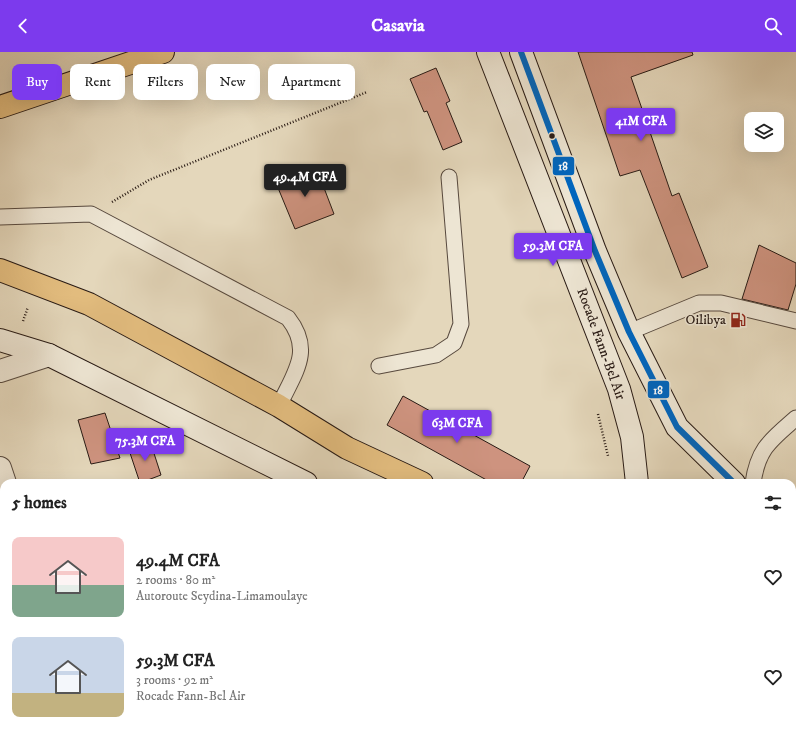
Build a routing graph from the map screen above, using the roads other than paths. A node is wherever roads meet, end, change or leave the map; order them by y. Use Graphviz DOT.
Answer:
graph roads {
  1 [pos="163,52"];
  2 [pos="521,52"];
  3 [pos="489,53"];
  4 [pos="0,107"];
  5 [pos="449,177"];
  6 [pos="0,217"];
  7 [pos="0,270"];
  8 [pos="796,321"];
  9 [pos="630,332"];
  10 [pos="0,340"];
  11 [pos="49,355"];
  12 [pos="379,366"];
  13 [pos="0,371"];
  14 [pos="279,406"];
  15 [pos="796,418"];
  16 [pos="0,468"];
  17 [pos="4,479"];
  18 [pos="298,479"];
  19 [pos="413,479"];
  20 [pos="637,479"];
  21 [pos="730,479"];
  22 [pos="754,479"];
  1 -- 4 [label="highway"];
  2 -- 9 [label="main road, Rocade Fann-Bel Air"];
  3 -- 20 [label="main road, Rocade Fann-Bel Air"];
  5 -- 12 [label="lane"];
  6 -- 14 [label="lane"];
  7 -- 14 [label="highway"];
  8 -- 9 [label="lane"];
  9 -- 21 [label="main road, Rocade Fann-Bel Air"];
  10 -- 11 [label="main road"];
  11 -- 13 [label="main road"];
  11 -- 18 [label="main road"];
  14 -- 19 [label="highway"];
  15 -- 22 [label="lane"];
  16 -- 17 [label="main road"];
}
